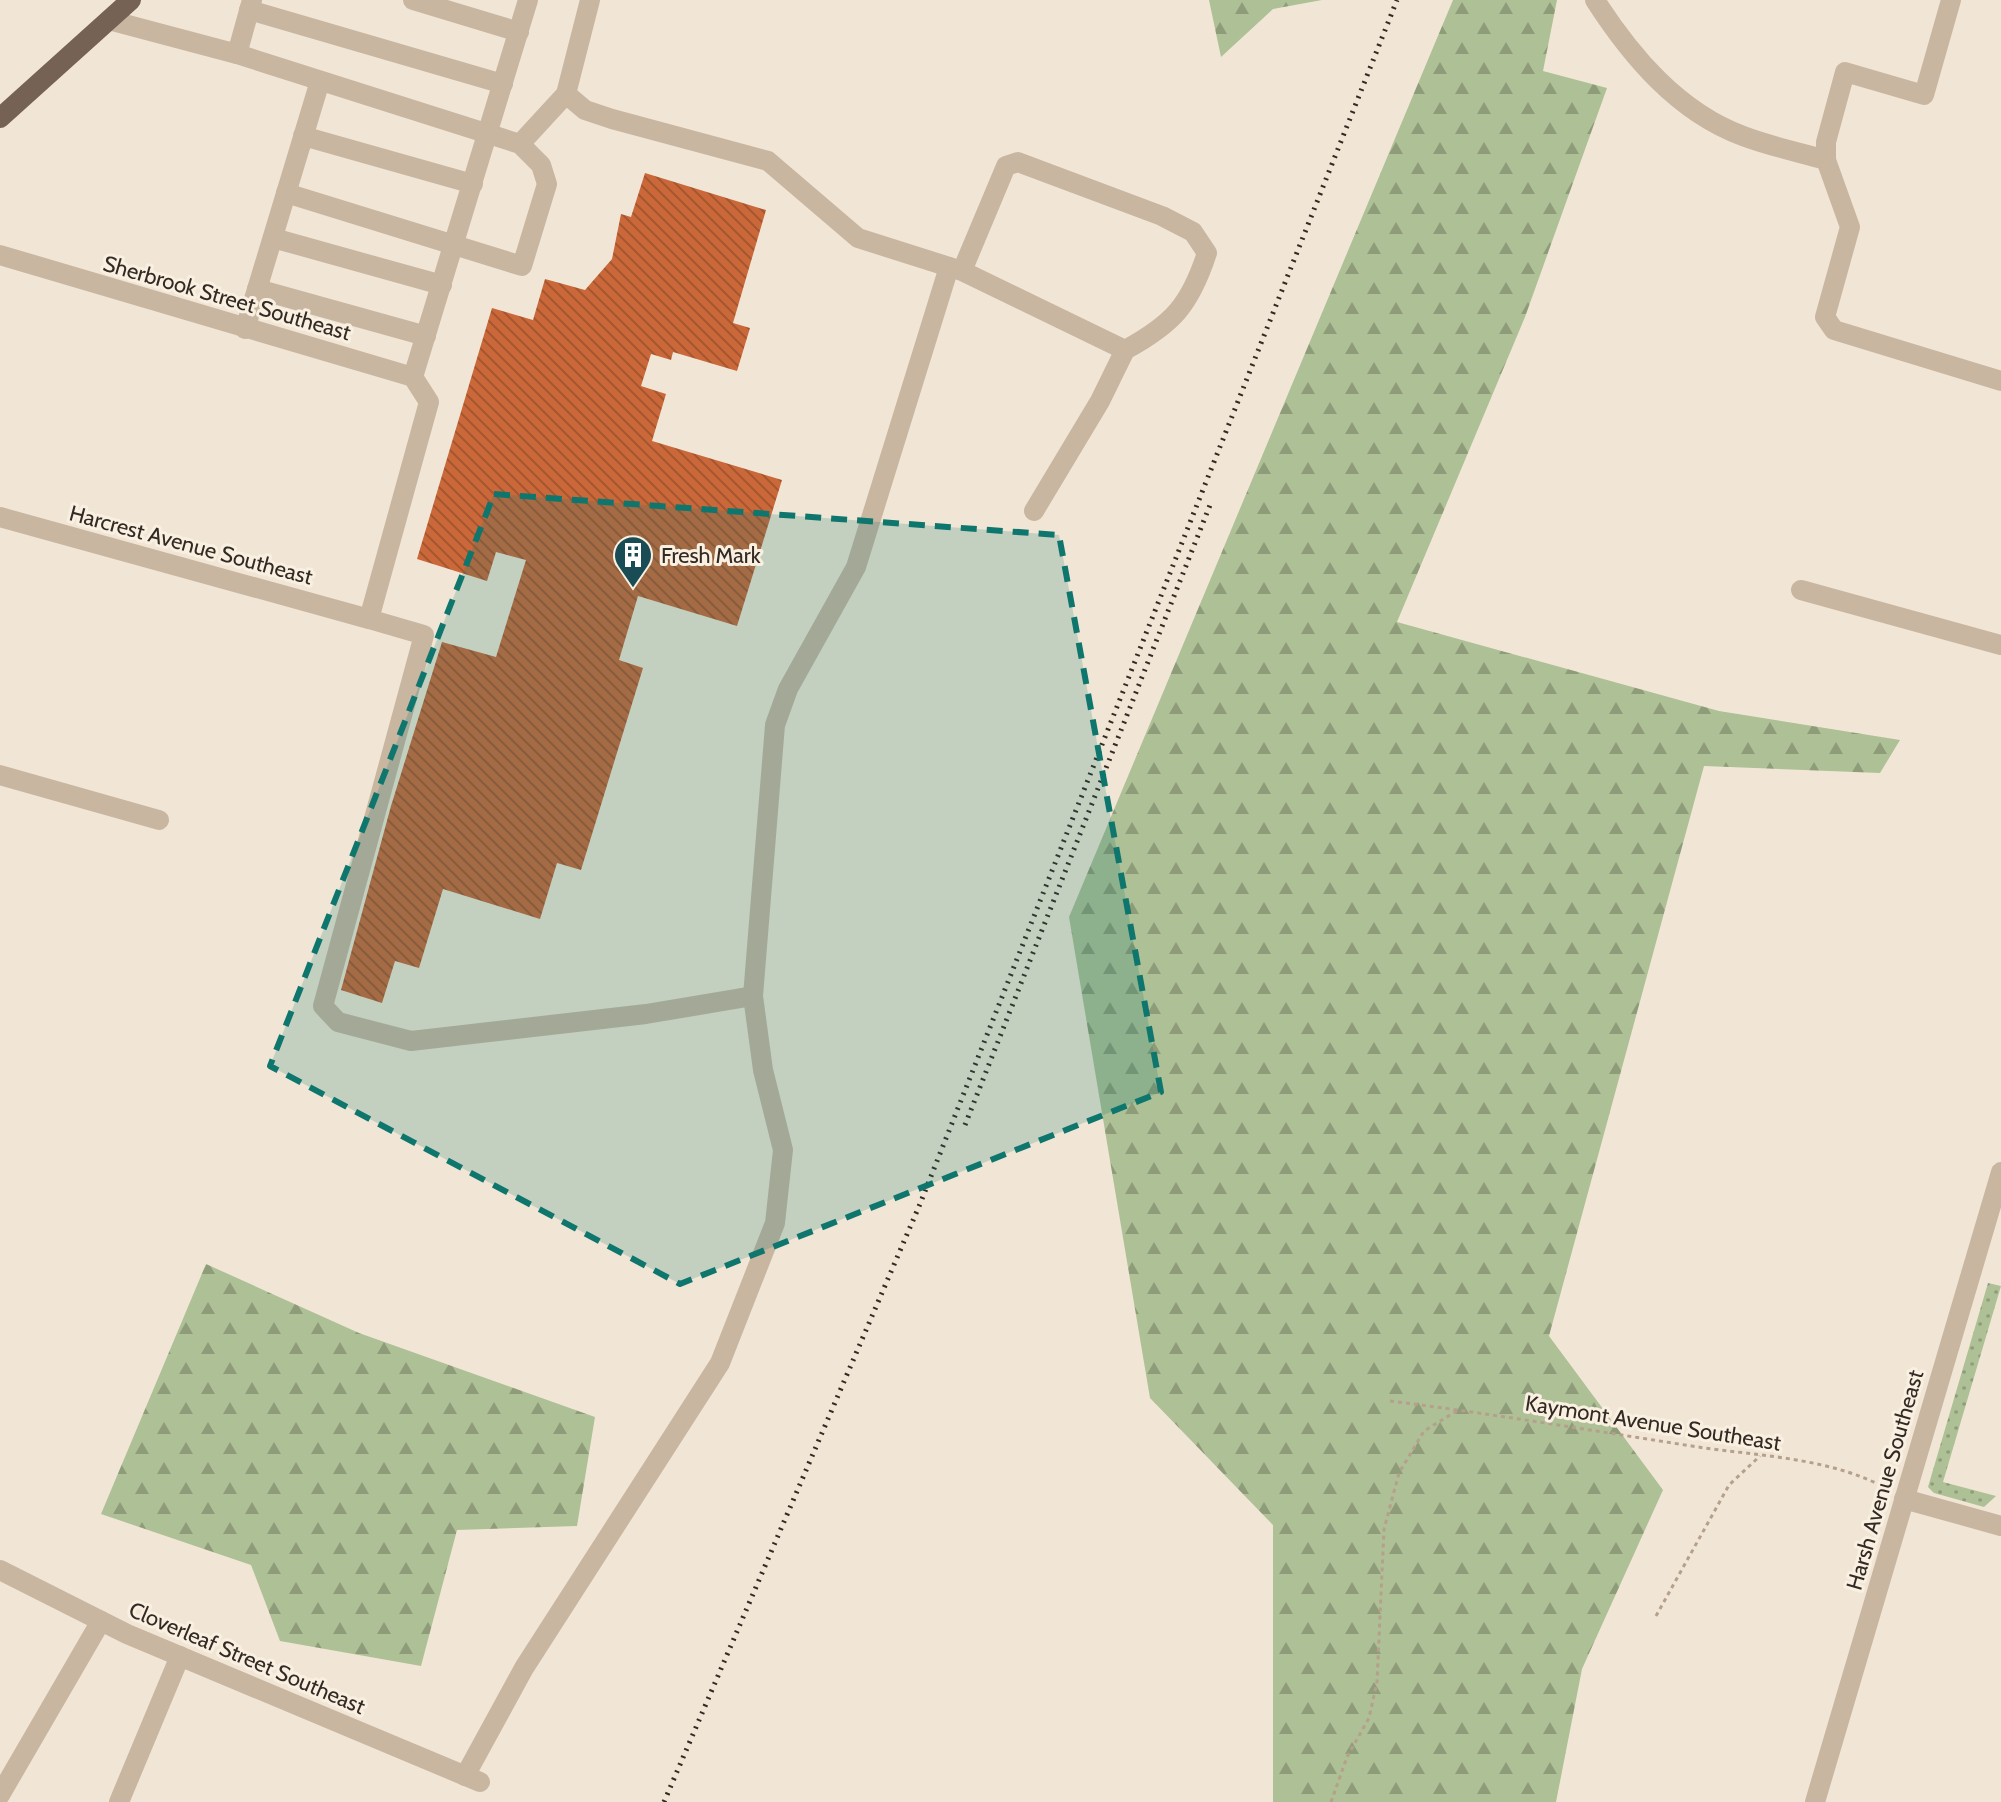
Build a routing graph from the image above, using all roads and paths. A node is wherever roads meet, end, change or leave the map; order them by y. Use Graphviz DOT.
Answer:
graph roads {
  1 [pos="131,0"];
  2 [pos="413,0"];
  3 [pos="528,0"];
  4 [pos="590,0"];
  5 [pos="1595,0"];
  6 [pos="1951,0"];
  7 [pos="250,5"];
  8 [pos="109,20"];
  9 [pos="519,32"];
  10 [pos="237,54"];
  11 [pos="320,81"];
  12 [pos="503,84"];
  13 [pos="566,94"];
  14 [pos="0,118"];
  15 [pos="488,133"];
  16 [pos="303,136"];
  17 [pos="520,144"];
  18 [pos="1826,160"];
  19 [pos="473,184"];
  20 [pos="286,193"];
  21 [pos="273,238"];
  22 [pos="455,243"];
  23 [pos="0,255"];
  24 [pos="955,269"];
  25 [pos="442,285"];
  26 [pos="257,289"];
  27 [pos="245,329"];
  28 [pos="426,336"];
  29 [pos="1125,350"];
  30 [pos="413,377"];
  31 [pos="2001,381"];
  32 [pos="1034,511"];
  33 [pos="0,517"];
  34 [pos="1801,590"];
  35 [pos="369,619"];
  36 [pos="2001,645"];
  37 [pos="0,775"];
  38 [pos="159,820"];
  39 [pos="753,996"];
  40 [pos="2001,1172"];
  41 [pos="1390,1401"];
  42 [pos="1460,1409"];
  43 [pos="1760,1456"];
  44 [pos="1904,1499"];
  45 [pos="2001,1526"];
  46 [pos="0,1570"];
  47 [pos="1656,1616"];
  48 [pos="101,1621"];
  49 [pos="180,1656"];
  50 [pos="3,1783"];
  51 [pos="119,1802"];
  52 [pos="1331,1802"];
  53 [pos="1815,1802"];
  1 -- 8 [label="main road"];
  2 -- 9 [label="street"];
  3 -- 9 [label="street"];
  4 -- 13 [label="street"];
  5 -- 18 [label="street"];
  6 -- 18 [label="street"];
  7 -- 10 [label="street"];
  7 -- 12 [label="street"];
  8 -- 10 [label="street"];
  8 -- 14 [label="main road"];
  9 -- 12 [label="street"];
  10 -- 11 [label="street"];
  11 -- 15 [label="street"];
  11 -- 16 [label="street"];
  12 -- 15 [label="street"];
  13 -- 17 [label="street"];
  13 -- 24 [label="street"];
  15 -- 17 [label="street"];
  15 -- 19 [label="street"];
  16 -- 19 [label="street"];
  16 -- 20 [label="street"];
  17 -- 22 [label="street"];
  18 -- 31 [label="street"];
  19 -- 22 [label="street"];
  20 -- 21 [label="street"];
  20 -- 22 [label="street"];
  21 -- 25 [label="street"];
  21 -- 26 [label="street"];
  22 -- 25 [label="street"];
  23 -- 27 [label="street, Sherbrook Street Southeast"];
  24 -- 29 [label="street"];
  24 -- 29 [label="street"];
  24 -- 39 [label="street"];
  25 -- 28 [label="street"];
  26 -- 27 [label="street"];
  26 -- 28 [label="street"];
  27 -- 30 [label="street, Sherbrook Street Southeast"];
  28 -- 30 [label="street"];
  29 -- 32 [label="street"];
  30 -- 35 [label="street"];
  33 -- 35 [label="street, Harcrest Avenue Southeast"];
  34 -- 36 [label="street"];
  35 -- 39 [label="street, Harcrest Avenue Southeast"];
  37 -- 38 [label="street"];
  39 -- 49 [label="street, Cloverleaf Street Southeast"];
  40 -- 44 [label="street, Harsh Avenue Southeast"];
  41 -- 42 [label="path, Kaymont Avenue Southeast"];
  42 -- 43 [label="path, Kaymont Avenue Southeast"];
  42 -- 52 [label="path"];
  43 -- 44 [label="path, Kaymont Avenue Southeast"];
  43 -- 47 [label="path"];
  44 -- 45 [label="street"];
  44 -- 53 [label="street, Harsh Avenue Southeast"];
  46 -- 48 [label="street, Cloverleaf Street Southeast"];
  48 -- 49 [label="street, Cloverleaf Street Southeast"];
  48 -- 50 [label="street"];
  49 -- 51 [label="street"];
}
